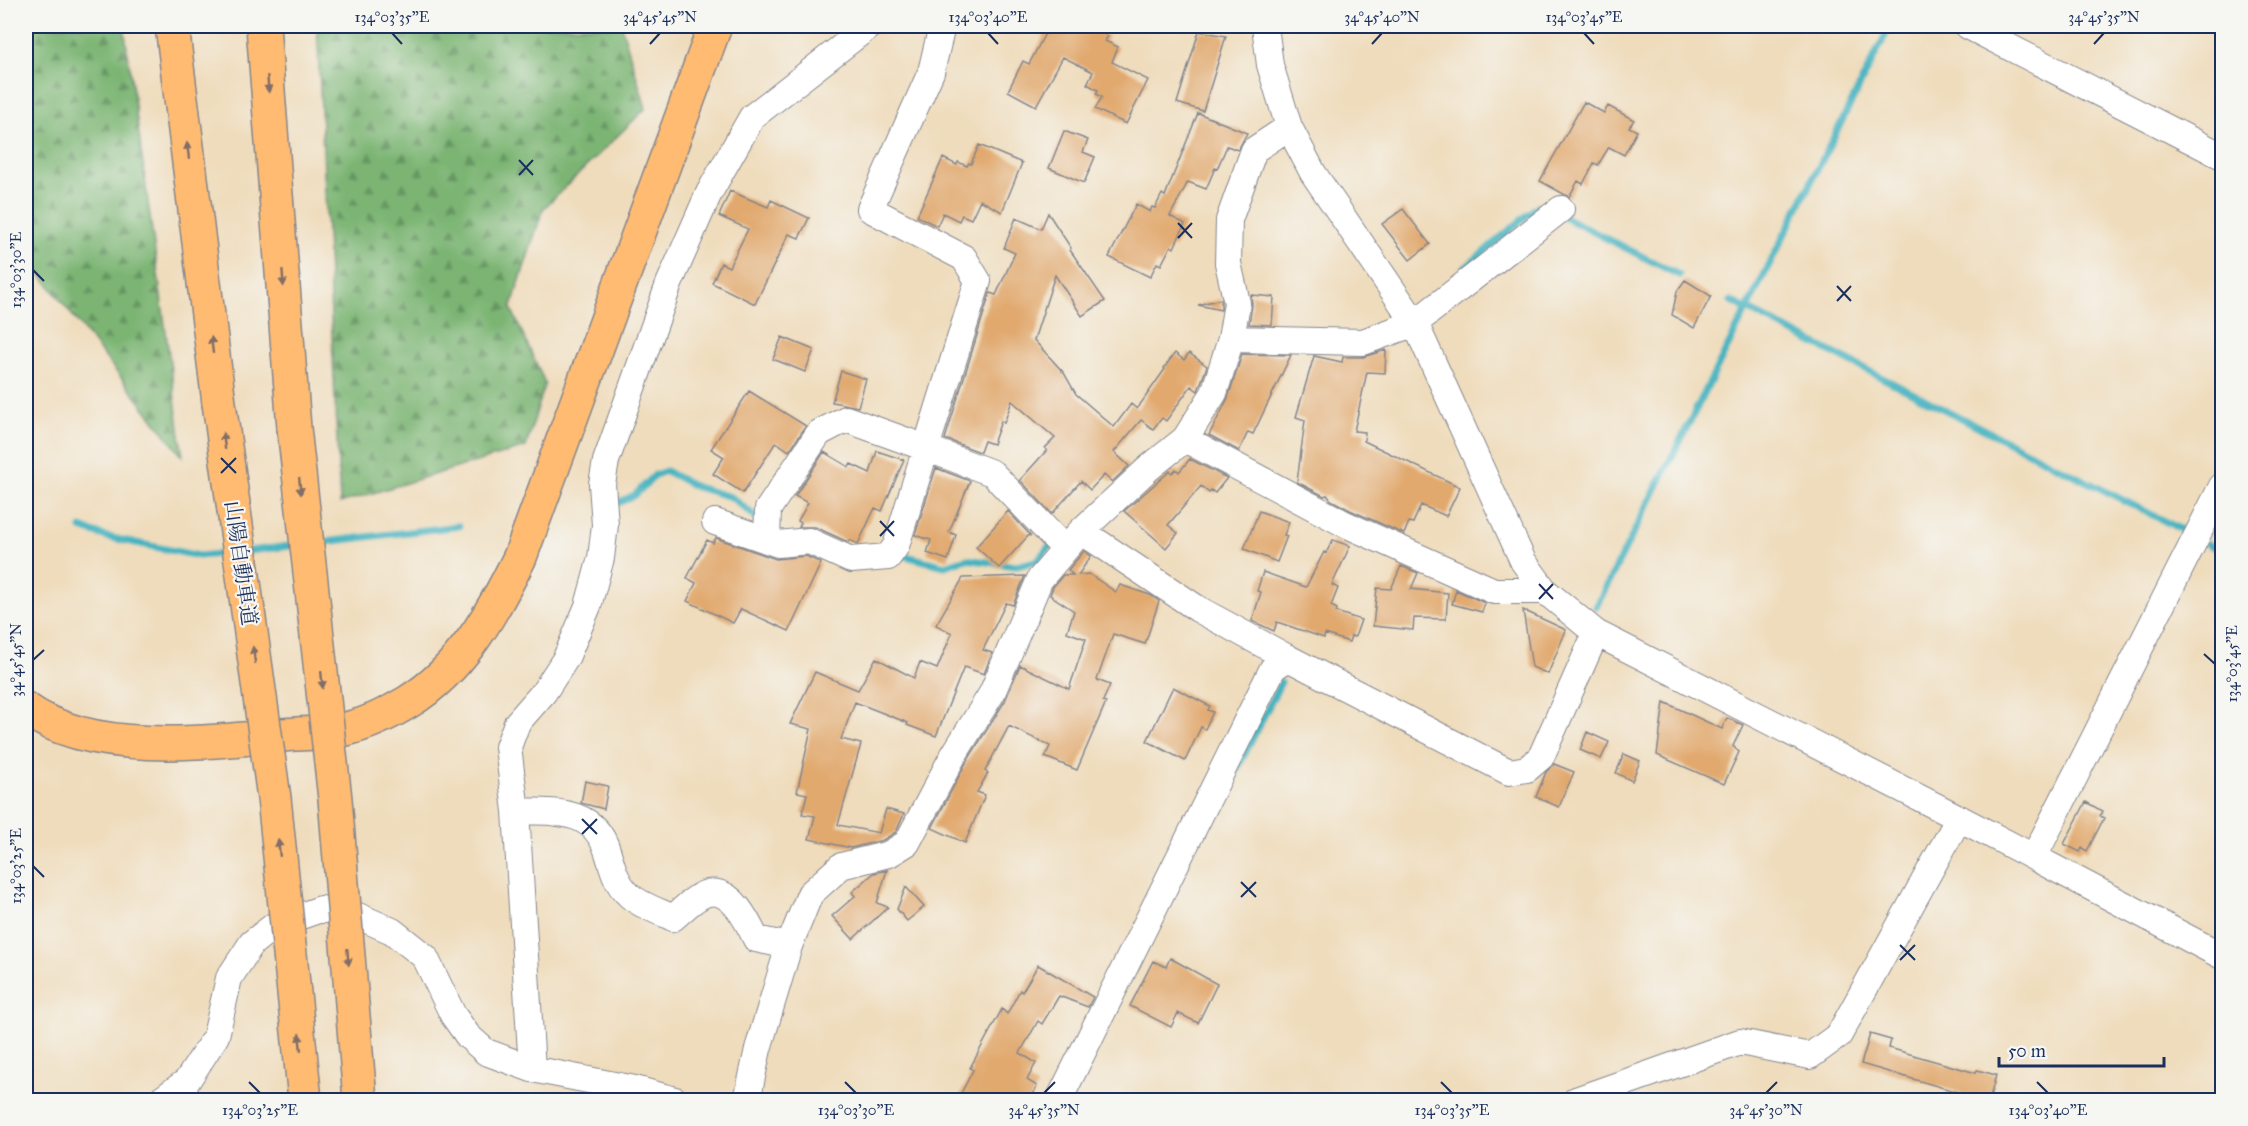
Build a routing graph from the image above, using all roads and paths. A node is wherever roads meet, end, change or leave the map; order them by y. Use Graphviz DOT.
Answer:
graph roads {
  1 [pos="172,26"];
  2 [pos="263,26"];
  3 [pos="715,26"];
  4 [pos="869,26"];
  5 [pos="942,26"];
  6 [pos="1265,26"];
  7 [pos="1968,26"];
  8 [pos="1289,127"];
  9 [pos="2223,156"];
  10 [pos="1561,210"];
  11 [pos="1415,323"];
  12 [pos="1231,339"];
  13 [pos="1185,439"];
  14 [pos="926,448"];
  15 [pos="2223,486"];
  16 [pos="715,522"];
  17 [pos="767,540"];
  18 [pos="1073,540"];
  19 [pos="1545,591"];
  20 [pos="1596,633"];
  21 [pos="1288,658"];
  22 [pos="26,709"];
  23 [pos="516,811"];
  24 [pos="1959,818"];
  25 [pos="2034,857"];
  26 [pos="789,946"];
  27 [pos="2223,956"];
  28 [pos="532,1069"];
  29 [pos="160,1101"];
  30 [pos="305,1101"];
  31 [pos="360,1101"];
  32 [pos="675,1101"];
  33 [pos="747,1101"];
  34 [pos="1059,1101"];
  35 [pos="1576,1101"];
  30 -- 1 [label="highway, 山陽自動車道, one-way, bridge"];
  2 -- 31 [label="highway, one-way, bridge"];
  3 -- 22 [label="highway"];
  4 -- 23 [label="street"];
  5 -- 14 [label="street"];
  6 -- 8 [label="street"];
  7 -- 9 [label="street"];
  8 -- 11 [label="street"];
  8 -- 12 [label="street"];
  10 -- 11 [label="street"];
  11 -- 12 [label="street"];
  11 -- 19 [label="street"];
  12 -- 13 [label="street"];
  13 -- 18 [label="street"];
  13 -- 19 [label="street"];
  14 -- 17 [label="street"];
  14 -- 17 [label="street"];
  14 -- 18 [label="street"];
  15 -- 25 [label="street"];
  16 -- 17 [label="street"];
  18 -- 21 [label="street"];
  18 -- 26 [label="street"];
  19 -- 20 [label="street"];
  20 -- 21 [label="street"];
  20 -- 24 [label="street"];
  21 -- 34 [label="street"];
  23 -- 26 [label="street"];
  23 -- 28 [label="street"];
  24 -- 25 [label="street"];
  24 -- 35 [label="street"];
  25 -- 27 [label="street"];
  26 -- 33 [label="street"];
  28 -- 29 [label="street"];
  28 -- 32 [label="street"];
}
